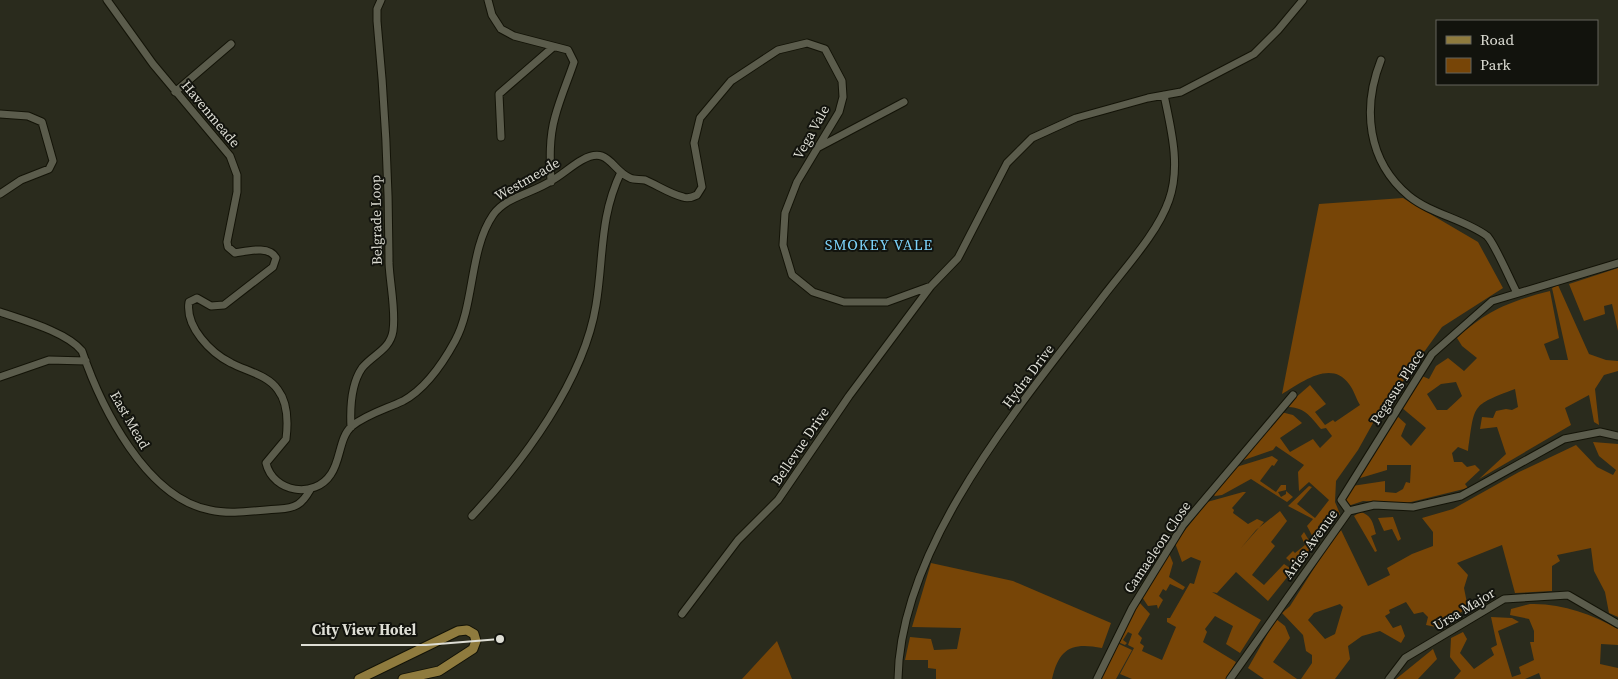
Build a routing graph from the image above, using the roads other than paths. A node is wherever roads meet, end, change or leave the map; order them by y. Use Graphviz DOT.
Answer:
graph roads {
  1 [pos="107,0"];
  2 [pos="381,0"];
  3 [pos="488,0"];
  4 [pos="1303,0"];
  5 [pos="231,44"];
  6 [pos="552,48"];
  7 [pos="1381,60"];
  8 [pos="175,92"];
  9 [pos="1164,95"];
  10 [pos="904,102"];
  11 [pos="0,114"];
  12 [pos="501,137"];
  13 [pos="818,147"];
  14 [pos="621,172"];
  15 [pos="551,182"];
  16 [pos="0,194"];
  17 [pos="1618,263"];
  18 [pos="931,286"];
  19 [pos="1517,293"];
  20 [pos="0,312"];
  21 [pos="86,361"];
  22 [pos="0,376"];
  23 [pos="1293,395"];
  24 [pos="352,427"];
  25 [pos="1618,436"];
  26 [pos="310,490"];
  27 [pos="1349,511"];
  28 [pos="472,516"];
  29 [pos="682,614"];
  30 [pos="1618,624"];
  31 [pos="359,679"];
  32 [pos="403,679"];
  33 [pos="898,679"];
  34 [pos="1097,679"];
  35 [pos="1230,679"];
  36 [pos="1389,679"];
  1 -- 8 [label="street, Havenmeade"];
  2 -- 24 [label="street, Belgrade Loop"];
  3 -- 6 [label="street"];
  4 -- 9 [label="street, Bellevue Drive"];
  5 -- 8 [label="street"];
  6 -- 12 [label="street"];
  6 -- 15 [label="street"];
  7 -- 19 [label="street"];
  8 -- 26 [label="street, Havenmeade"];
  9 -- 18 [label="street, Bellevue Drive"];
  9 -- 33 [label="street, Hydra Drive"];
  10 -- 13 [label="street"];
  11 -- 16 [label="street"];
  13 -- 14 [label="street, Vega Vale"];
  13 -- 18 [label="street, Vega Vale"];
  14 -- 15 [label="street, Westmeade"];
  14 -- 28 [label="street"];
  15 -- 24 [label="street, Westmeade"];
  17 -- 19 [label="street, Pegasus Place"];
  18 -- 29 [label="street, Bellevue Drive"];
  19 -- 27 [label="street, Pegasus Place"];
  20 -- 21 [label="street, East Mead"];
  21 -- 22 [label="street"];
  21 -- 26 [label="street, East Mead"];
  23 -- 34 [label="street, Camaeleon Close"];
  24 -- 26 [label="street"];
  25 -- 27 [label="street, Aries Avenue"];
  27 -- 35 [label="street, Aries Avenue"];
  30 -- 36 [label="street, Ursa Major"];
  31 -- 32 [label="main road"];
}
